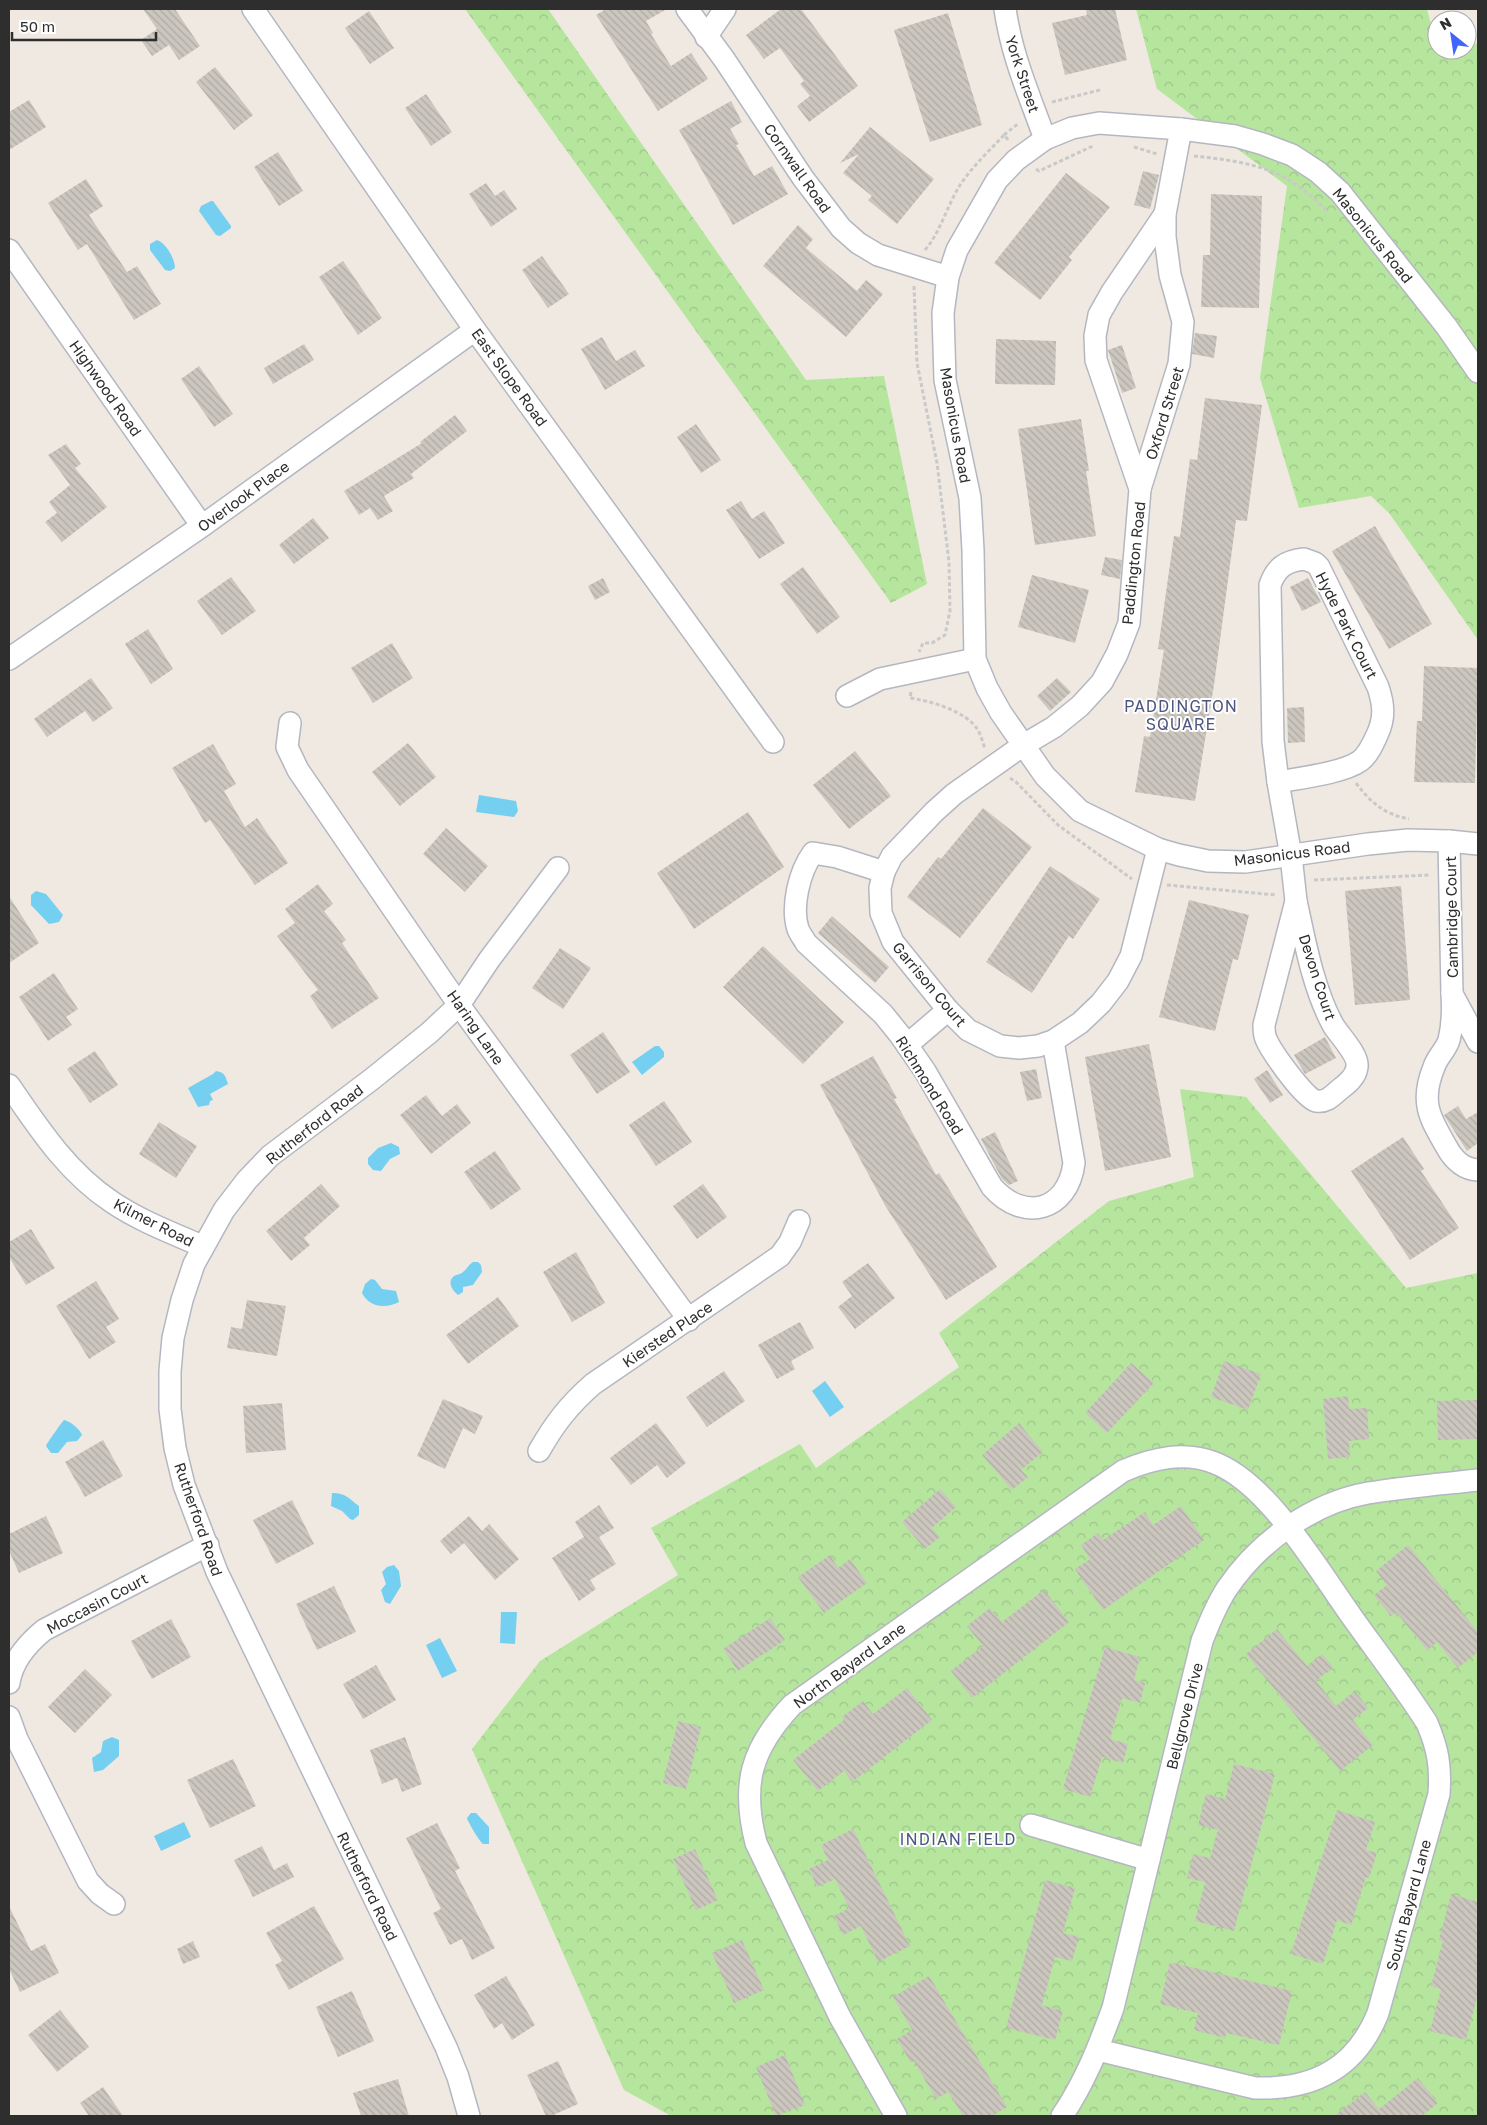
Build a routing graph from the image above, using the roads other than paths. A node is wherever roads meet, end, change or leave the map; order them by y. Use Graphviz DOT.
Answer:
graph roads {
  1 [pos="253,9"];
  2 [pos="687,9"];
  3 [pos="725,9"];
  4 [pos="1005,9"];
  5 [pos="706,36"];
  6 [pos="1181,129"];
  7 [pos="1045,139"];
  8 [pos="1165,214"];
  9 [pos="9,250"];
  10 [pos="948,277"];
  11 [pos="475,330"];
  12 [pos="1478,372"];
  13 [pos="1140,489"];
  14 [pos="202,526"];
  15 [pos="9,659"];
  16 [pos="975,659"];
  17 [pos="846,696"];
  18 [pos="290,723"];
  19 [pos="773,742"];
  20 [pos="1022,746"];
  21 [pos="1278,782"];
  22 [pos="1449,841"];
  23 [pos="1478,844"];
  24 [pos="1158,849"];
  25 [pos="1291,856"];
  26 [pos="558,868"];
  27 [pos="884,872"];
  28 [pos="1296,901"];
  29 [pos="1452,994"];
  30 [pos="459,1005"];
  31 [pos="948,1010"];
  32 [pos="1053,1041"];
  33 [pos="1478,1042"];
  34 [pos="907,1045"];
  35 [pos="9,1085"];
  36 [pos="1478,1170"];
  37 [pos="799,1221"];
  38 [pos="202,1246"];
  39 [pos="689,1320"];
  40 [pos="539,1451"];
  41 [pos="1478,1480"];
  42 [pos="1288,1527"];
  43 [pos="208,1545"];
  44 [pos="9,1683"];
  45 [pos="9,1717"];
  46 [pos="1031,1825"];
  47 [pos="1149,1860"];
  48 [pos="114,1904"];
  49 [pos="1098,2050"];
  50 [pos="469,2116"];
  51 [pos="896,2116"];
  52 [pos="1062,2116"];
  1 -- 11 [label="street, East Slope Road"];
  2 -- 5 [label="street, Cornwall Road"];
  3 -- 5 [label="street"];
  4 -- 7 [label="street, York Street"];
  5 -- 10 [label="street, Cornwall Road"];
  6 -- 7 [label="street, Masonicus Road"];
  6 -- 8 [label="street, Oxford Street"];
  6 -- 12 [label="street, Masonicus Road"];
  7 -- 10 [label="street, Masonicus Road"];
  8 -- 13 [label="street, Oxford Street"];
  8 -- 13 [label="street, Paddington Road"];
  9 -- 14 [label="street, Highwood Road"];
  10 -- 16 [label="street, Masonicus Road"];
  11 -- 14 [label="street, Overlook Place"];
  11 -- 19 [label="street, East Slope Road"];
  13 -- 20 [label="street, Paddington Road"];
  14 -- 15 [label="street, Overlook Place"];
  16 -- 17 [label="street"];
  16 -- 20 [label="street, Masonicus Road"];
  18 -- 30 [label="street, Haring Lane"];
  20 -- 24 [label="street, Masonicus Road"];
  20 -- 27 [label="street, Garrison Court"];
  21 -- 21 [label="street, Hyde Park Court"];
  21 -- 25 [label="street, Hyde Park Court"];
  22 -- 23 [label="street, Masonicus Road"];
  22 -- 25 [label="street, Masonicus Road"];
  22 -- 29 [label="street, Cambridge Court"];
  24 -- 25 [label="street, Masonicus Road"];
  24 -- 32 [label="street, Garrison Court"];
  25 -- 28 [label="street, Devon Court"];
  26 -- 30 [label="street, Rutherford Road"];
  27 -- 31 [label="street, Garrison Court"];
  27 -- 34 [label="street, Richmond Road"];
  28 -- 28 [label="street, Devon Court"];
  29 -- 33 [label="street, Cambridge Court"];
  29 -- 36 [label="street, Cambridge Court"];
  30 -- 38 [label="street, Rutherford Road"];
  30 -- 39 [label="street, Haring Lane"];
  31 -- 32 [label="street, Garrison Court"];
  31 -- 34 [label="street"];
  32 -- 34 [label="street, Richmond Road"];
  35 -- 38 [label="street, Kilmer Road"];
  37 -- 39 [label="street, Kiersted Place"];
  38 -- 43 [label="street, Rutherford Road"];
  39 -- 40 [label="street, Kiersted Place"];
  41 -- 42 [label="street, Bellgrove Drive"];
  42 -- 47 [label="street, Bellgrove Drive"];
  42 -- 49 [label="street, South Bayard Lane"];
  42 -- 51 [label="street, North Bayard Lane"];
  43 -- 44 [label="street, Moccasin Court"];
  43 -- 50 [label="street, Rutherford Road"];
  45 -- 48 [label="street"];
  46 -- 47 [label="street"];
  47 -- 49 [label="street, Bellgrove Drive"];
  49 -- 52 [label="street, Bellgrove Drive"];
}
